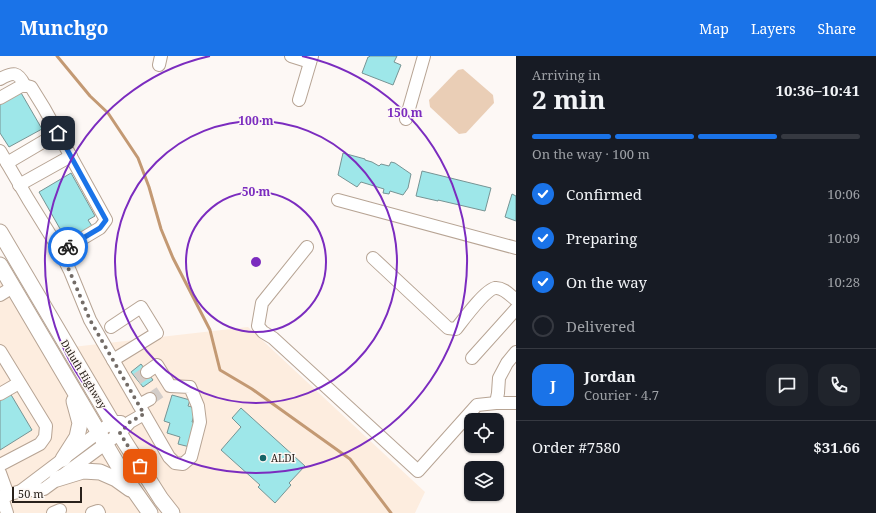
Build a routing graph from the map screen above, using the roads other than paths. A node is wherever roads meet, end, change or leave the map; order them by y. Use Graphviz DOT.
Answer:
graph roads {
  1 [pos="291,56"];
  2 [pos="424,56"];
  3 [pos="311,59"];
  4 [pos="0,79"];
  5 [pos="26,86"];
  6 [pos="0,98"];
  7 [pos="299,100"];
  8 [pos="406,119"];
  9 [pos="58,133"];
  10 [pos="0,151"];
  11 [pos="71,156"];
  12 [pos="7,163"];
  13 [pos="19,185"];
  14 [pos="338,200"];
  15 [pos="0,232"];
  16 [pos="307,247"];
  17 [pos="516,248"];
  18 [pos="60,252"];
  19 [pos="373,258"];
  20 [pos="0,265"];
  21 [pos="13,287"];
  22 [pos="0,295"];
  23 [pos="516,300"];
  24 [pos="516,309"];
  25 [pos="111,327"];
  26 [pos="0,351"];
  27 [pos="516,352"];
  28 [pos="472,358"];
  29 [pos="113,360"];
  30 [pos="67,379"];
  31 [pos="137,379"];
  32 [pos="19,383"];
  33 [pos="0,394"];
  34 [pos="150,399"];
  35 [pos="496,403"];
  36 [pos="516,403"];
  37 [pos="142,410"];
  38 [pos="116,428"];
  39 [pos="102,438"];
  40 [pos="63,459"];
  41 [pos="0,465"];
  42 [pos="0,473"];
  43 [pos="57,479"];
  44 [pos="21,491"];
  45 [pos="137,495"];
  46 [pos="3,496"];
  47 [pos="147,512"];
  48 [pos="7,513"];
  49 [pos="92,513"];
  50 [pos="99,513"];
  51 [pos="172,513"];
  1 -- 3 [label="street"];
  2 -- 8 [label="street"];
  3 -- 7 [label="street"];
  4 -- 5 [label="street"];
  5 -- 6 [label="street"];
  5 -- 9 [label="street"];
  9 -- 11 [label="street"];
  9 -- 12 [label="street"];
  10 -- 12 [label="street"];
  11 -- 13 [label="street"];
  11 -- 18 [label="street"];
  12 -- 13 [label="street"];
  13 -- 18 [label="street"];
  14 -- 17 [label="street"];
  15 -- 38 [label="main road, Duluth Highway"];
  16 -- 35 [label="street"];
  18 -- 29 [label="street"];
  19 -- 23 [label="street"];
  20 -- 21 [label="main road, Duluth Highway"];
  21 -- 22 [label="street"];
  21 -- 30 [label="main road, Duluth Highway"];
  24 -- 28 [label="street"];
  25 -- 29 [label="street"];
  26 -- 32 [label="street"];
  27 -- 35 [label="street"];
  29 -- 31 [label="street"];
  30 -- 39 [label="main road, Duluth Highway"];
  30 -- 40 [label="main road"];
  31 -- 37 [label="street"];
  31 -- 37 [label="street"];
  32 -- 33 [label="street"];
  32 -- 41 [label="street"];
  34 -- 37 [label="street"];
  35 -- 36 [label="street"];
  37 -- 38 [label="street"];
  38 -- 39 [label="street"];
  38 -- 51 [label="main road, Duluth Highway"];
  39 -- 40 [label="street"];
  39 -- 43 [label="street"];
  39 -- 45 [label="main road, Duluth Highway"];
  40 -- 44 [label="street"];
  42 -- 46 [label="street"];
  43 -- 44 [label="street"];
  43 -- 45 [label="main road"];
  44 -- 46 [label="street"];
  45 -- 47 [label="main road, Duluth Highway"];
  46 -- 48 [label="street"];
  49 -- 50 [label="street"];
}
